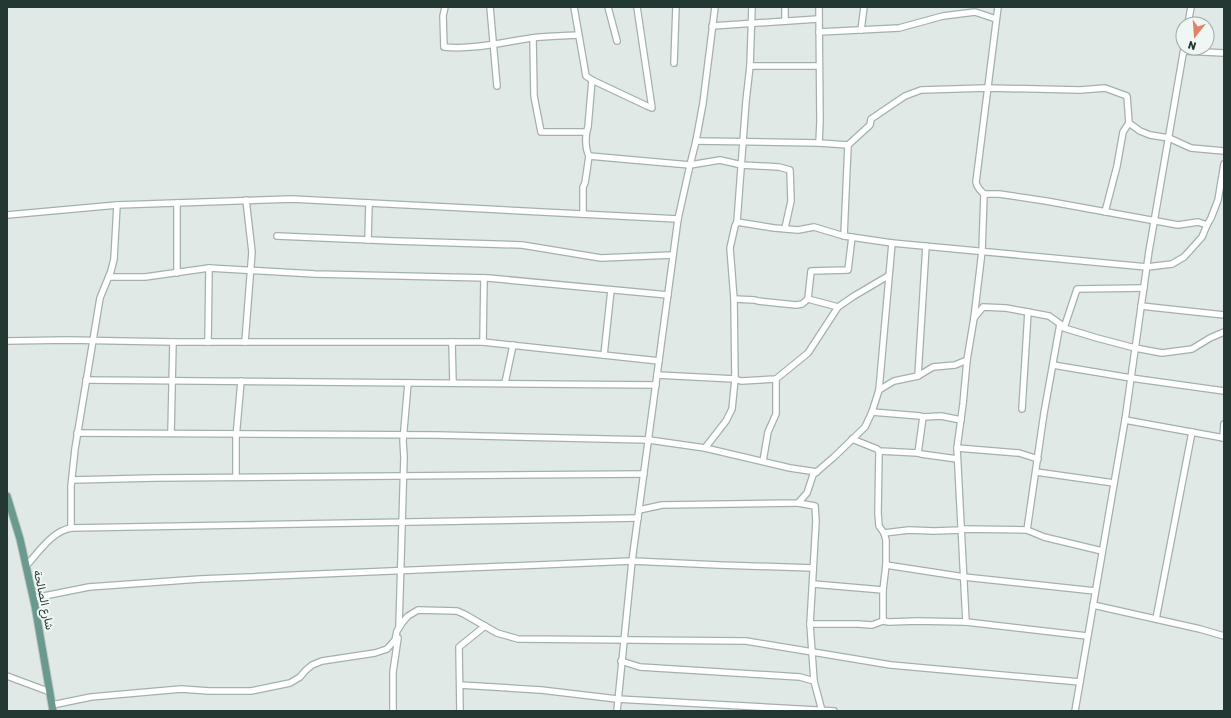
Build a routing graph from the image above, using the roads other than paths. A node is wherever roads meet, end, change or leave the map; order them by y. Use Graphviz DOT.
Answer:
graph roads {
  1 [pos="445,7"];
  2 [pos="490,7"];
  3 [pos="574,7"];
  4 [pos="608,7"];
  5 [pos="636,7"];
  6 [pos="676,7"];
  7 [pos="715,7"];
  8 [pos="752,7"];
  9 [pos="785,7"];
  10 [pos="819,7"];
  11 [pos="864,7"];
  12 [pos="998,7"];
  13 [pos="996,18"];
  14 [pos="818,19"];
  15 [pos="785,21"];
  16 [pos="751,24"];
  17 [pos="712,26"];
  18 [pos="861,30"];
  19 [pos="819,32"];
  20 [pos="578,35"];
  21 [pos="533,38"];
  22 [pos="617,41"];
  23 [pos="493,45"];
  24 [pos="1183,56"];
  25 [pos="674,63"];
  26 [pos="750,66"];
  27 [pos="819,66"];
  28 [pos="592,80"];
  29 [pos="497,86"];
  30 [pos="988,88"];
  31 [pos="1129,123"];
  32 [pos="586,132"];
  33 [pos="1169,138"];
  34 [pos="696,141"];
  35 [pos="743,142"];
  36 [pos="818,143"];
  37 [pos="848,145"];
  38 [pos="1224,151"];
  39 [pos="589,156"];
  40 [pos="1224,164"];
  41 [pos="690,165"];
  42 [pos="742,165"];
  43 [pos="984,194"];
  44 [pos="246,200"];
  45 [pos="177,203"];
  46 [pos="369,203"];
  47 [pos="117,205"];
  48 [pos="1105,212"];
  49 [pos="583,214"];
  50 [pos="7,215"];
  51 [pos="678,219"];
  52 [pos="737,222"];
  53 [pos="1154,222"];
  54 [pos="1207,225"];
  55 [pos="785,228"];
  56 [pos="277,236"];
  57 [pos="844,236"];
  58 [pos="852,237"];
  59 [pos="368,240"];
  60 [pos="892,242"];
  61 [pos="926,246"];
  62 [pos="982,251"];
  63 [pos="673,255"];
  64 [pos="1147,267"];
  65 [pos="209,268"];
  66 [pos="250,270"];
  67 [pos="177,273"];
  68 [pos="888,276"];
  69 [pos="109,277"];
  70 [pos="484,278"];
  71 [pos="1144,288"];
  72 [pos="611,290"];
  73 [pos="668,295"];
  74 [pos="734,299"];
  75 [pos="808,299"];
  76 [pos="1141,306"];
  77 [pos="838,307"];
  78 [pos="1028,312"];
  79 [pos="1224,315"];
  80 [pos="974,318"];
  81 [pos="1062,326"];
  82 [pos="1224,332"];
  83 [pos="7,341"];
  84 [pos="93,341"];
  85 [pos="173,342"];
  86 [pos="208,342"];
  87 [pos="244,342"];
  88 [pos="452,342"];
  89 [pos="483,342"];
  90 [pos="512,345"];
  91 [pos="1135,348"];
  92 [pos="604,355"];
  93 [pos="967,360"];
  94 [pos="659,361"];
  95 [pos="1053,365"];
  96 [pos="657,375"];
  97 [pos="918,376"];
  98 [pos="1131,378"];
  99 [pos="735,379"];
  100 [pos="776,379"];
  101 [pos="86,380"];
  102 [pos="172,380"];
  103 [pos="241,381"];
  104 [pos="408,383"];
  105 [pos="453,383"];
  106 [pos="505,383"];
  107 [pos="656,385"];
  108 [pos="879,390"];
  109 [pos="1224,391"];
  110 [pos="1022,409"];
  111 [pos="872,412"];
  112 [pos="923,417"];
  113 [pos="961,420"];
  114 [pos="1125,420"];
  115 [pos="1224,424"];
  116 [pos="1192,432"];
  117 [pos="77,433"];
  118 [pos="171,433"];
  119 [pos="237,434"];
  120 [pos="404,435"];
  121 [pos="1223,438"];
  122 [pos="852,439"];
  123 [pos="648,440"];
  124 [pos="705,448"];
  125 [pos="957,448"];
  126 [pos="879,451"];
  127 [pos="918,453"];
  128 [pos="957,459"];
  129 [pos="1038,459"];
  130 [pos="763,461"];
  131 [pos="817,472"];
  132 [pos="1036,472"];
  133 [pos="644,474"];
  134 [pos="403,476"];
  135 [pos="236,477"];
  136 [pos="72,480"];
  137 [pos="1114,483"];
  138 [pos="7,496"];
  139 [pos="798,503"];
  140 [pos="639,510"];
  141 [pos="638,518"];
  142 [pos="402,522"];
  143 [pos="71,528"];
  144 [pos="962,530"];
  145 [pos="1027,530"];
  146 [pos="884,533"];
  147 [pos="1102,552"];
  148 [pos="632,561"];
  149 [pos="886,564"];
  150 [pos="26,566"];
  151 [pos="813,568"];
  152 [pos="401,571"];
  153 [pos="964,577"];
  154 [pos="813,584"];
  155 [pos="883,590"];
  156 [pos="1095,591"];
  157 [pos="34,598"];
  158 [pos="1093,605"];
  159 [pos="1156,620"];
  160 [pos="883,621"];
  161 [pos="966,622"];
  162 [pos="810,624"];
  163 [pos="485,626"];
  164 [pos="399,627"];
  165 [pos="1087,636"];
  166 [pos="1224,636"];
  167 [pos="624,640"];
  168 [pos="812,652"];
  169 [pos="621,661"];
  170 [pos="7,676"];
  171 [pos="814,681"];
  172 [pos="1080,682"];
  173 [pos="460,685"];
  174 [pos="50,692"];
  175 [pos="617,699"];
  176 [pos="53,708"];
  177 [pos="393,711"];
  178 [pos="460,711"];
  179 [pos="617,711"];
  180 [pos="822,711"];
  181 [pos="834,711"];
  182 [pos="1075,711"];
  1 -- 23 [label="street"];
  2 -- 23 [label="street"];
  3 -- 20 [label="street"];
  4 -- 22 [label="street"];
  5 -- 28 [label="street"];
  6 -- 25 [label="street"];
  7 -- 17 [label="street"];
  8 -- 16 [label="street"];
  9 -- 15 [label="street"];
  10 -- 14 [label="street"];
  11 -- 18 [label="street"];
  12 -- 13 [label="street"];
  13 -- 18 [label="street"];
  13 -- 30 [label="street"];
  14 -- 15 [label="street"];
  14 -- 19 [label="street"];
  15 -- 16 [label="street"];
  16 -- 17 [label="street"];
  16 -- 26 [label="street"];
  17 -- 34 [label="street"];
  18 -- 19 [label="street"];
  19 -- 27 [label="street"];
  20 -- 21 [label="street"];
  20 -- 28 [label="street"];
  21 -- 23 [label="street"];
  21 -- 32 [label="street"];
  23 -- 29 [label="street"];
  24 -- 33 [label="street"];
  26 -- 27 [label="street"];
  26 -- 35 [label="street"];
  27 -- 36 [label="street"];
  28 -- 32 [label="street"];
  30 -- 31 [label="street"];
  30 -- 37 [label="street"];
  30 -- 43 [label="street"];
  31 -- 33 [label="street"];
  31 -- 48 [label="street"];
  32 -- 39 [label="street"];
  33 -- 38 [label="street"];
  33 -- 53 [label="street"];
  34 -- 35 [label="street"];
  34 -- 41 [label="street"];
  35 -- 36 [label="street"];
  35 -- 42 [label="street"];
  36 -- 37 [label="street"];
  37 -- 57 [label="street"];
  39 -- 41 [label="street"];
  39 -- 49 [label="street"];
  40 -- 54 [label="street"];
  41 -- 42 [label="street"];
  41 -- 51 [label="street"];
  42 -- 52 [label="street"];
  42 -- 55 [label="street"];
  43 -- 48 [label="street"];
  43 -- 62 [label="street"];
  44 -- 45 [label="street"];
  44 -- 46 [label="street"];
  44 -- 66 [label="street"];
  45 -- 47 [label="street"];
  45 -- 67 [label="street"];
  46 -- 49 [label="street"];
  46 -- 59 [label="street"];
  47 -- 50 [label="street"];
  47 -- 69 [label="street"];
  48 -- 53 [label="street"];
  49 -- 51 [label="street"];
  51 -- 63 [label="street"];
  52 -- 55 [label="street"];
  52 -- 74 [label="street"];
  53 -- 54 [label="street"];
  53 -- 64 [label="street"];
  54 -- 64 [label="street"];
  55 -- 57 [label="street"];
  56 -- 59 [label="street"];
  57 -- 58 [label="street"];
  58 -- 60 [label="street"];
  58 -- 75 [label="street"];
  59 -- 63 [label="street"];
  60 -- 61 [label="street"];
  60 -- 68 [label="street"];
  61 -- 62 [label="street"];
  61 -- 97 [label="street"];
  62 -- 64 [label="street"];
  62 -- 80 [label="street"];
  63 -- 73 [label="street"];
  64 -- 71 [label="street"];
  65 -- 66 [label="street"];
  65 -- 67 [label="street"];
  65 -- 86 [label="street"];
  66 -- 70 [label="street"];
  66 -- 87 [label="street"];
  67 -- 69 [label="street"];
  68 -- 77 [label="street"];
  68 -- 108 [label="street"];
  69 -- 84 [label="street"];
  70 -- 72 [label="street"];
  70 -- 89 [label="street"];
  71 -- 76 [label="street"];
  71 -- 81 [label="street"];
  72 -- 73 [label="street"];
  72 -- 92 [label="street"];
  73 -- 94 [label="street"];
  74 -- 75 [label="street"];
  74 -- 99 [label="street"];
  75 -- 77 [label="street"];
  76 -- 79 [label="street"];
  76 -- 91 [label="street"];
  77 -- 100 [label="street"];
  78 -- 80 [label="street"];
  78 -- 81 [label="street"];
  78 -- 110 [label="street"];
  80 -- 93 [label="street"];
  81 -- 91 [label="street"];
  81 -- 95 [label="street"];
  82 -- 91 [label="street"];
  83 -- 84 [label="street"];
  84 -- 85 [label="street"];
  84 -- 101 [label="street"];
  85 -- 86 [label="street"];
  85 -- 102 [label="street"];
  86 -- 87 [label="street"];
  87 -- 88 [label="street"];
  88 -- 89 [label="street"];
  88 -- 105 [label="street"];
  89 -- 90 [label="street"];
  90 -- 92 [label="street"];
  90 -- 106 [label="street"];
  91 -- 98 [label="street"];
  92 -- 94 [label="street"];
  93 -- 97 [label="street"];
  93 -- 113 [label="street"];
  94 -- 96 [label="street"];
  95 -- 98 [label="street"];
  95 -- 129 [label="street"];
  96 -- 99 [label="street"];
  96 -- 107 [label="street"];
  97 -- 108 [label="street"];
  98 -- 109 [label="street"];
  98 -- 114 [label="street"];
  99 -- 100 [label="street"];
  99 -- 124 [label="street"];
  100 -- 130 [label="street"];
  101 -- 102 [label="street"];
  101 -- 117 [label="street"];
  102 -- 103 [label="street"];
  102 -- 118 [label="street"];
  103 -- 104 [label="street"];
  103 -- 119 [label="street"];
  104 -- 105 [label="street"];
  104 -- 120 [label="street"];
  105 -- 106 [label="street"];
  106 -- 107 [label="street"];
  107 -- 123 [label="street"];
  108 -- 111 [label="street"];
  111 -- 112 [label="street"];
  111 -- 122 [label="street"];
  112 -- 113 [label="street"];
  112 -- 127 [label="street"];
  113 -- 125 [label="street"];
  114 -- 116 [label="street"];
  114 -- 137 [label="street"];
  115 -- 121 [label="street"];
  116 -- 121 [label="street"];
  116 -- 159 [label="street"];
  117 -- 118 [label="street"];
  117 -- 136 [label="street"];
  118 -- 119 [label="street"];
  119 -- 120 [label="street"];
  119 -- 135 [label="street"];
  120 -- 123 [label="street"];
  120 -- 134 [label="street"];
  122 -- 126 [label="street"];
  122 -- 131 [label="street"];
  123 -- 124 [label="street"];
  123 -- 133 [label="street"];
  124 -- 130 [label="street"];
  125 -- 128 [label="street"];
  125 -- 129 [label="street"];
  126 -- 127 [label="street"];
  126 -- 146 [label="street"];
  127 -- 128 [label="street"];
  128 -- 144 [label="street"];
  129 -- 132 [label="street"];
  130 -- 131 [label="street"];
  131 -- 139 [label="street"];
  132 -- 137 [label="street"];
  132 -- 145 [label="street"];
  133 -- 134 [label="street"];
  133 -- 140 [label="street"];
  134 -- 135 [label="street"];
  134 -- 142 [label="street"];
  135 -- 136 [label="street"];
  136 -- 143 [label="street"];
  137 -- 147 [label="street"];
  138 -- 150 [label="main road, شارع الصالحة"];
  139 -- 140 [label="street"];
  139 -- 151 [label="street"];
  140 -- 141 [label="street"];
  141 -- 142 [label="street"];
  141 -- 148 [label="street"];
  142 -- 143 [label="street"];
  142 -- 152 [label="street"];
  143 -- 150 [label="street"];
  144 -- 145 [label="street"];
  144 -- 146 [label="street"];
  144 -- 153 [label="street"];
  145 -- 147 [label="street"];
  146 -- 149 [label="street"];
  147 -- 156 [label="street"];
  148 -- 151 [label="street"];
  148 -- 152 [label="street"];
  148 -- 167 [label="street"];
  149 -- 153 [label="street"];
  149 -- 155 [label="street"];
  150 -- 157 [label="main road, شارع الصالحة"];
  151 -- 154 [label="street"];
  152 -- 157 [label="street"];
  152 -- 164 [label="street"];
  153 -- 156 [label="street"];
  153 -- 161 [label="street"];
  154 -- 155 [label="street"];
  154 -- 162 [label="street"];
  155 -- 160 [label="street"];
  156 -- 158 [label="street"];
  157 -- 174 [label="main road, شارع الصالحة"];
  158 -- 159 [label="street"];
  158 -- 165 [label="street"];
  159 -- 166 [label="street"];
  160 -- 161 [label="street"];
  160 -- 162 [label="street"];
  161 -- 165 [label="street"];
  162 -- 168 [label="street"];
  163 -- 164 [label="street"];
  163 -- 167 [label="street"];
  163 -- 173 [label="street"];
  164 -- 176 [label="street"];
  164 -- 177 [label="street"];
  165 -- 172 [label="street"];
  167 -- 168 [label="street"];
  167 -- 169 [label="street"];
  168 -- 171 [label="street"];
  168 -- 172 [label="street"];
  169 -- 171 [label="street"];
  169 -- 175 [label="street"];
  170 -- 174 [label="street"];
  171 -- 180 [label="street"];
  172 -- 182 [label="street"];
  173 -- 175 [label="street"];
  173 -- 178 [label="street"];
  174 -- 176 [label="main road, شارع الصالحة"];
  175 -- 179 [label="street"];
  175 -- 180 [label="street"];
  180 -- 181 [label="street"];
}
